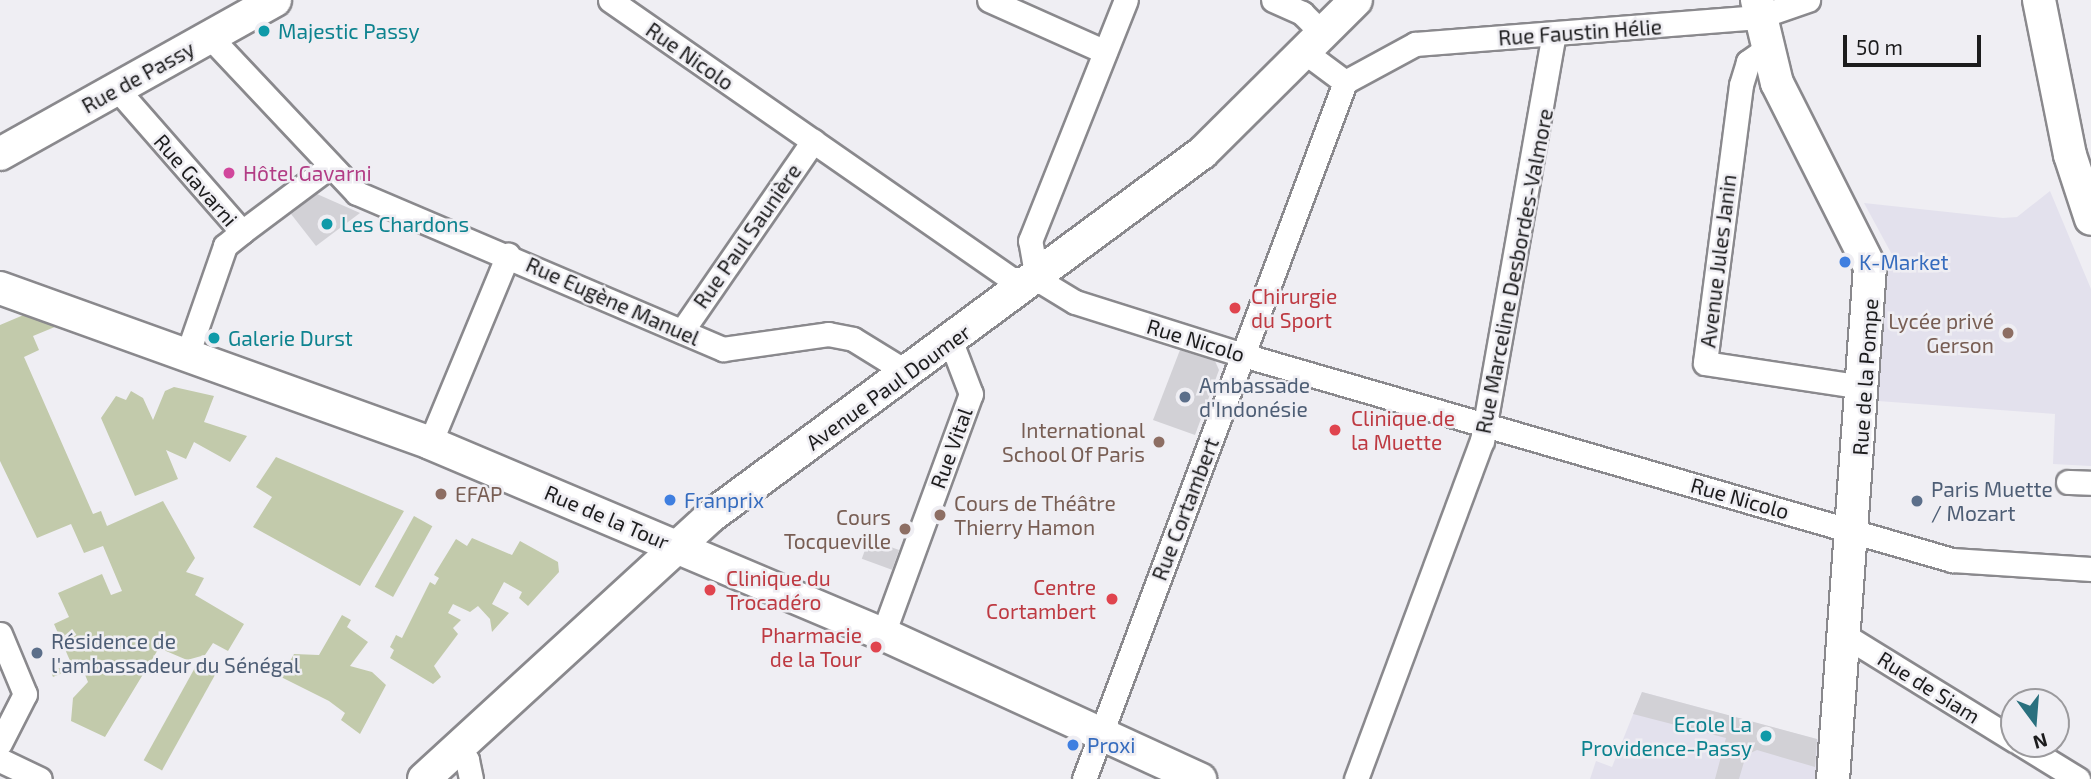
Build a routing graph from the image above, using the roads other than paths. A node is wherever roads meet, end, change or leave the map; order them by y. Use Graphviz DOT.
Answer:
graph roads {
  1 [pos="275,0"];
  2 [pos="610,0"];
  3 [pos="989,0"];
  4 [pos="1126,0"];
  5 [pos="1273,0"];
  6 [pos="1356,0"];
  7 [pos="1808,0"];
  8 [pos="2039,0"];
  9 [pos="1758,8"];
  10 [pos="1554,34"];
  11 [pos="210,37"];
  12 [pos="1314,44"];
  13 [pos="1765,50"];
  14 [pos="1105,52"];
  15 [pos="1345,82"];
  16 [pos="117,89"];
  17 [pos="813,141"];
  18 [pos="0,154"];
  19 [pos="329,167"];
  20 [pos="2091,219"];
  21 [pos="242,232"];
  22 [pos="508,255"];
  23 [pos="1037,279"];
  24 [pos="0,288"];
  25 [pos="682,331"];
  26 [pos="951,342"];
  27 [pos="188,352"];
  28 [pos="1243,355"];
  29 [pos="908,373"];
  30 [pos="1864,387"];
  31 [pos="1486,423"];
  32 [pos="430,443"];
  33 [pos="1854,533"];
  34 [pos="676,546"];
  35 [pos="2091,569"];
  36 [pos="0,634"];
  37 [pos="883,634"];
  38 [pos="1844,635"];
  39 [pos="2000,731"];
  40 [pos="1100,733"];
  41 [pos="0,743"];
  42 [pos="456,750"];
  43 [pos="2044,758"];
  44 [pos="0,760"];
  45 [pos="40,779"];
  46 [pos="424,779"];
  47 [pos="471,779"];
  48 [pos="1084,779"];
  49 [pos="1200,779"];
  50 [pos="1356,779"];
  51 [pos="1833,779"];
  52 [pos="2078,779"];
  1 -- 11 [label="street, Rue de Passy"];
  2 -- 17 [label="street, Rue Nicolo"];
  3 -- 14 [label="street"];
  4 -- 14 [label="street"];
  5 -- 12 [label="street"];
  6 -- 12 [label="street, Avenue Paul Doumer"];
  7 -- 9 [label="street, Rue Faustin Hélie"];
  8 -- 20 [label="street"];
  9 -- 10 [label="street, Rue Faustin Hélie"];
  9 -- 13 [label="street, Rue de la Pompe"];
  10 -- 15 [label="street, Rue Faustin Hélie"];
  10 -- 31 [label="street, Rue Marceline Desbordes-Valmore"];
  11 -- 16 [label="street, Rue de Passy"];
  11 -- 19 [label="street, Rue Eugène Manuel"];
  12 -- 15 [label="street"];
  12 -- 23 [label="street, Avenue Paul Doumer"];
  13 -- 30 [label="street, Rue de la Pompe"];
  13 -- 30 [label="street, Avenue Jules Janin"];
  14 -- 23 [label="street"];
  15 -- 28 [label="street, Rue Cortambert"];
  16 -- 18 [label="street, Rue de Passy"];
  16 -- 21 [label="street, Rue Gavarni"];
  17 -- 23 [label="street, Rue Nicolo"];
  17 -- 25 [label="street, Rue Paul Saunière"];
  19 -- 21 [label="street"];
  19 -- 22 [label="street, Rue Eugène Manuel"];
  21 -- 27 [label="street, Rue Gavarni"];
  22 -- 25 [label="street, Rue Eugène Manuel"];
  22 -- 32 [label="street"];
  23 -- 26 [label="street, Avenue Paul Doumer"];
  23 -- 28 [label="street, Rue Nicolo"];
  24 -- 27 [label="street, Rue de la Tour"];
  25 -- 29 [label="street, Rue Eugène Manuel"];
  26 -- 29 [label="street, Avenue Paul Doumer"];
  26 -- 37 [label="street, Rue Vital"];
  27 -- 32 [label="street, Rue de la Tour"];
  28 -- 31 [label="street, Rue Nicolo"];
  28 -- 40 [label="street, Rue Cortambert"];
  29 -- 34 [label="street, Avenue Paul Doumer"];
  30 -- 33 [label="street, Rue de la Pompe"];
  31 -- 33 [label="street, Rue Nicolo"];
  31 -- 50 [label="street, Rue Marceline Desbordes-Valmore"];
  32 -- 34 [label="street, Rue de la Tour"];
  33 -- 35 [label="street, Rue Nicolo"];
  33 -- 38 [label="street, Rue de la Pompe"];
  34 -- 37 [label="street, Rue de la Tour"];
  34 -- 42 [label="street, Avenue Paul Doumer"];
  36 -- 41 [label="street"];
  37 -- 40 [label="street, Rue de la Tour"];
  38 -- 39 [label="street, Rue de Siam"];
  38 -- 51 [label="street, Rue de la Pompe"];
  40 -- 48 [label="street, Rue Cortambert"];
  40 -- 49 [label="street, Rue de la Tour"];
  42 -- 46 [label="street, Avenue Paul Doumer"];
  42 -- 47 [label="street"];
  43 -- 52 [label="street"];
  44 -- 45 [label="street"];
}
